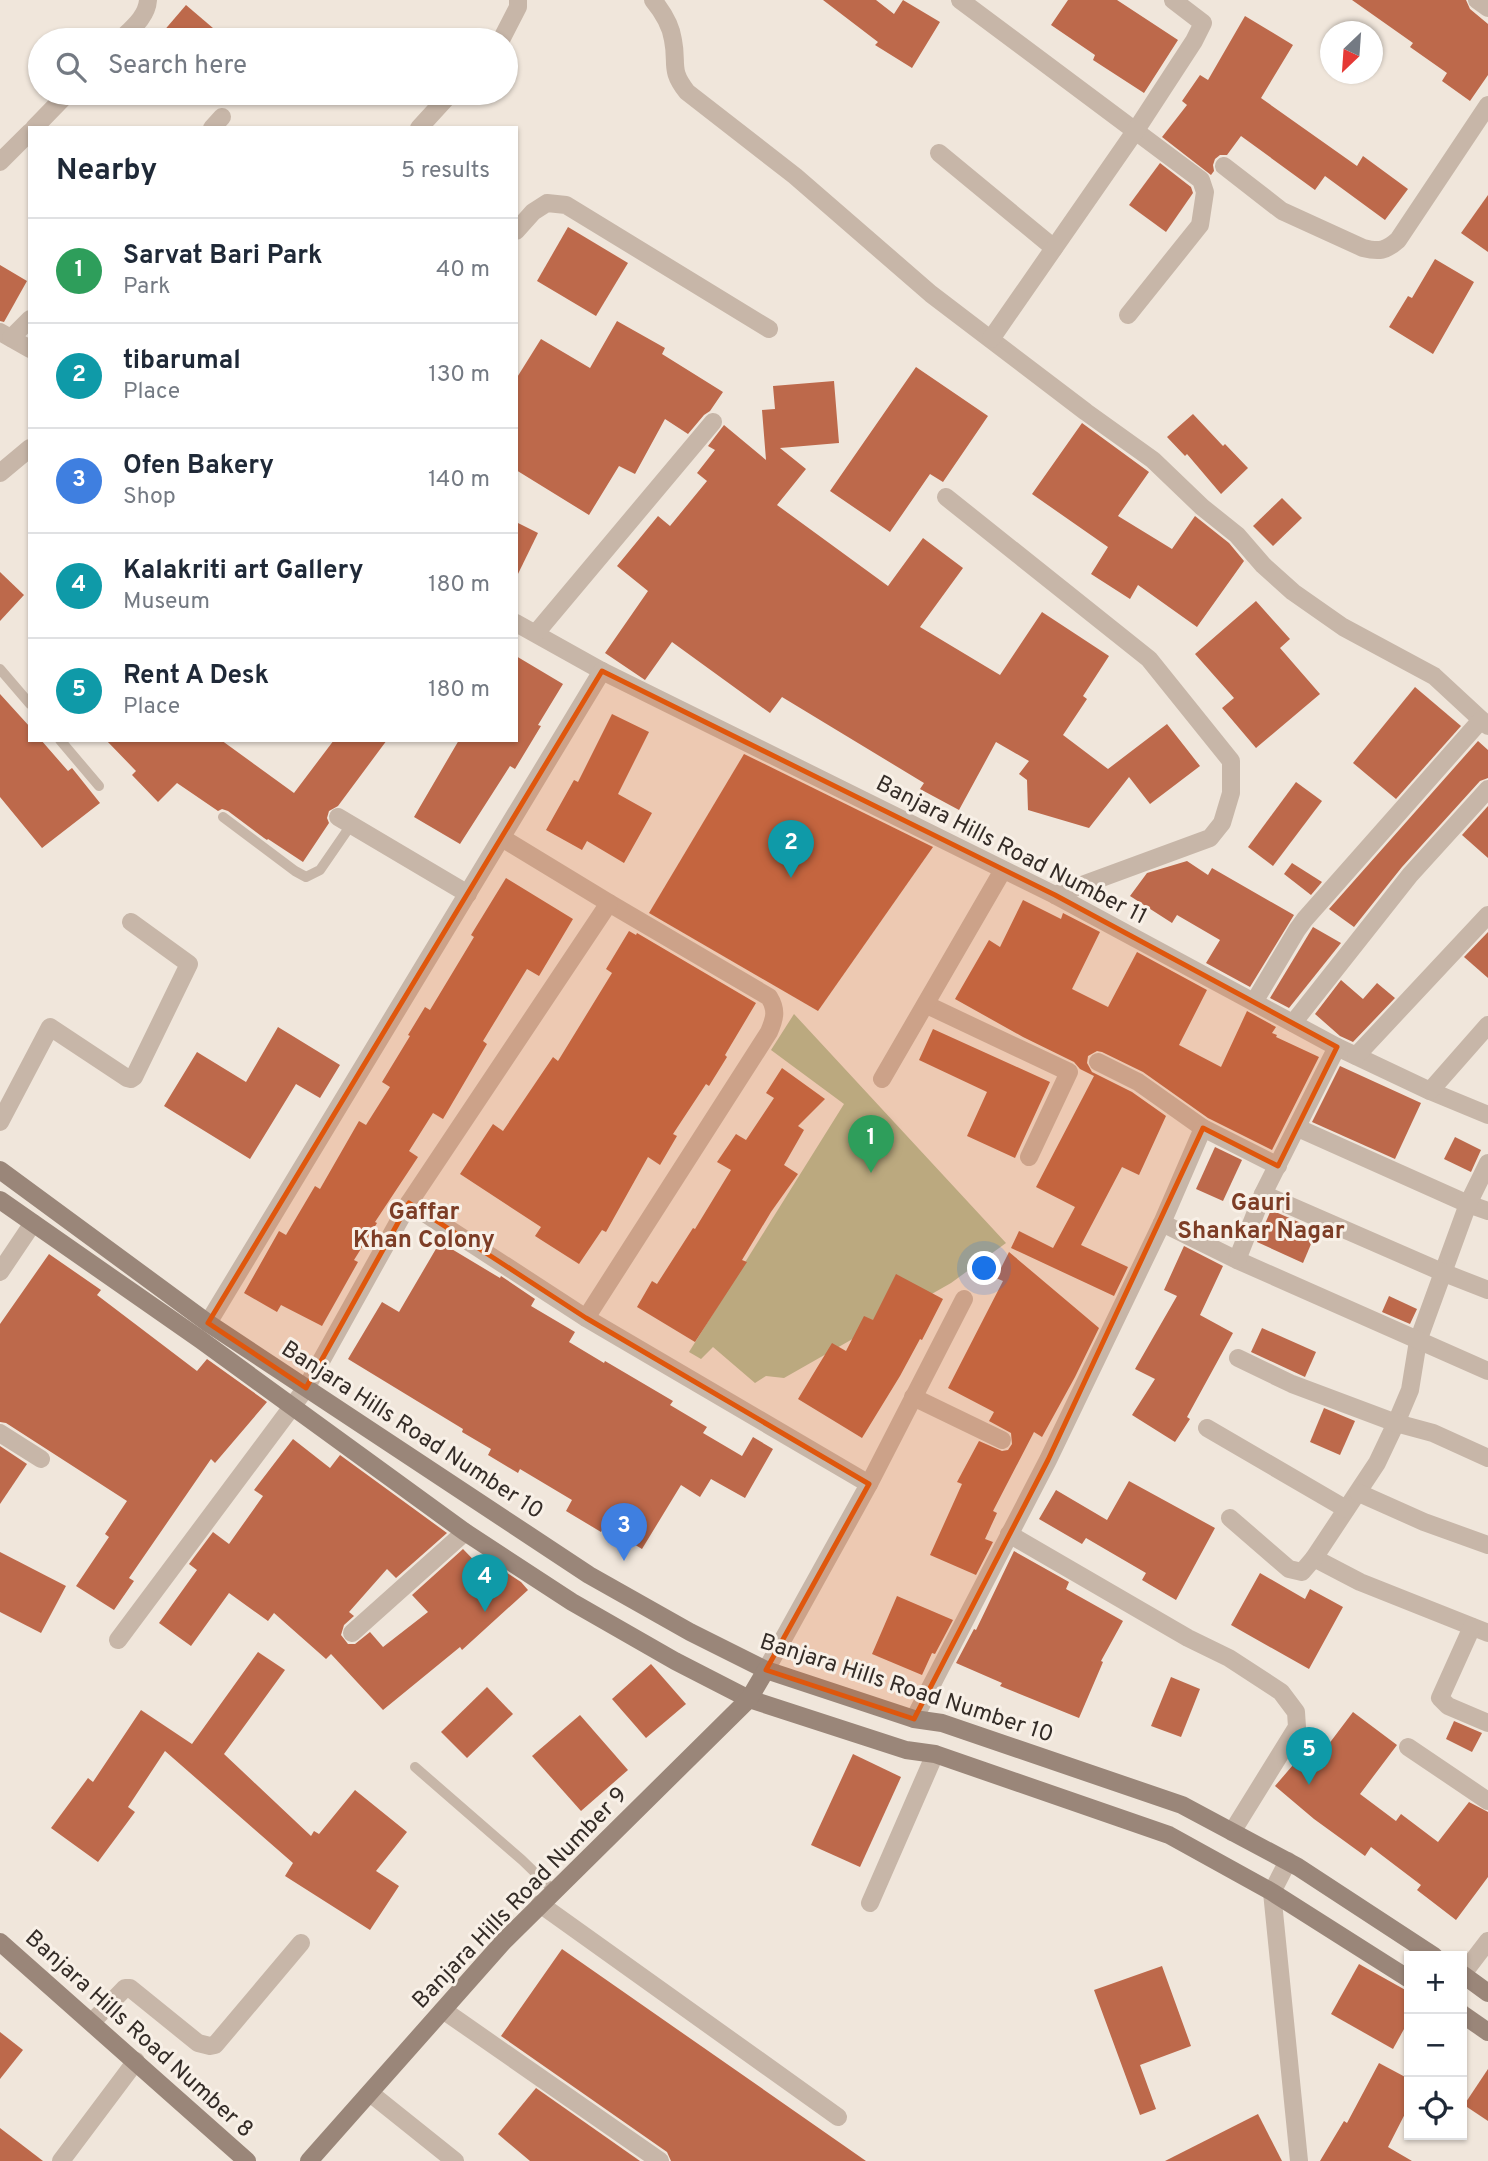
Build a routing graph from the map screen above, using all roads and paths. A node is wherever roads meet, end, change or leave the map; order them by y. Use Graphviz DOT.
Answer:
graph roads {
  1 [pos="148,0"];
  2 [pos="518,0"];
  3 [pos="653,0"];
  4 [pos="960,0"];
  5 [pos="1173,0"];
  6 [pos="1477,0"];
  7 [pos="1488,8"];
  8 [pos="132,28"];
  9 [pos="507,28"];
  10 [pos="56,105"];
  11 [pos="440,105"];
  12 [pos="1488,105"];
  13 [pos="36,126"];
  14 [pos="421,126"];
  15 [pos="1136,130"];
  16 [pos="28,134"];
  17 [pos="939,153"];
  18 [pos="0,162"];
  19 [pos="1224,166"];
  20 [pos="518,229"];
  21 [pos="1054,248"];
  22 [pos="1128,315"];
  23 [pos="28,320"];
  24 [pos="769,329"];
  25 [pos="6,335"];
  26 [pos="991,339"];
  27 [pos="28,348"];
  28 [pos="713,422"];
  29 [pos="28,450"];
  30 [pos="0,473"];
  31 [pos="946,497"];
  32 [pos="518,624"];
  33 [pos="537,633"];
  34 [pos="0,669"];
  35 [pos="602,671"];
  36 [pos="28,702"];
  37 [pos="1484,723"];
  38 [pos="62,742"];
  39 [pos="99,786"];
  40 [pos="1488,789"];
  41 [pos="223,817"];
  42 [pos="345,821"];
  43 [pos="502,838"];
  44 [pos="1003,870"];
  45 [pos="468,894"];
  46 [pos="1055,895"];
  47 [pos="609,903"];
  48 [pos="1488,915"];
  49 [pos="131,922"];
  50 [pos="1254,1002"];
  51 [pos="927,1005"];
  52 [pos="1293,1023"];
  53 [pos="1488,1025"];
  54 [pos="1337,1047"];
  55 [pos="1356,1056"];
  56 [pos="1098,1062"];
  57 [pos="882,1079"];
  58 [pos="1430,1091"];
  59 [pos="1488,1115"];
  60 [pos="0,1122"];
  61 [pos="1203,1128"];
  62 [pos="1298,1128"];
  63 [pos="1029,1157"];
  64 [pos="1488,1163"];
  65 [pos="1278,1166"];
  66 [pos="0,1170"];
  67 [pos="1263,1194"];
  68 [pos="0,1199"];
  69 [pos="409,1203"];
  70 [pos="1468,1204"];
  71 [pos="1488,1211"];
  72 [pos="33,1223"];
  73 [pos="1162,1223"];
  74 [pos="1237,1260"];
  75 [pos="0,1272"];
  76 [pos="1442,1272"];
  77 [pos="1488,1290"];
  78 [pos="964,1299"];
  79 [pos="586,1318"];
  80 [pos="208,1323"];
  81 [pos="1418,1341"];
  82 [pos="1238,1358"];
  83 [pos="1488,1371"];
  84 [pos="306,1388"];
  85 [pos="913,1397"];
  86 [pos="293,1406"];
  87 [pos="1396,1423"];
  88 [pos="1207,1428"];
  89 [pos="0,1433"];
  90 [pos="1002,1440"];
  91 [pos="1488,1458"];
  92 [pos="41,1459"];
  93 [pos="869,1484"];
  94 [pos="1359,1493"];
  95 [pos="1346,1509"];
  96 [pos="1230,1518"];
  97 [pos="465,1532"];
  98 [pos="1009,1534"];
  99 [pos="1488,1545"];
  100 [pos="1314,1558"];
  101 [pos="1480,1630"];
  102 [pos="352,1633"];
  103 [pos="118,1640"];
  104 [pos="766,1670"];
  105 [pos="749,1699"];
  106 [pos="914,1719"];
  107 [pos="1488,1723"];
  108 [pos="1408,1747"];
  109 [pos="934,1754"];
  110 [pos="415,1767"];
  111 [pos="1488,1801"];
  112 [pos="1233,1832"];
  113 [pos="1289,1861"];
  114 [pos="554,1891"];
  115 [pos="1272,1892"];
  116 [pos="870,1903"];
  117 [pos="540,1904"];
  118 [pos="1488,1941"];
  119 [pos="0,1942"];
  120 [pos="301,1943"];
  121 [pos="1426,1951"];
  122 [pos="1467,1968"];
  123 [pos="1404,1976"];
  124 [pos="1467,1978"];
  125 [pos="1488,1993"];
  126 [pos="443,2010"];
  127 [pos="1467,2017"];
  128 [pos="92,2022"];
  129 [pos="1488,2032"];
  130 [pos="136,2061"];
  131 [pos="370,2093"];
  132 [pos="838,2117"];
  133 [pos="61,2161"];
  134 [pos="247,2161"];
  135 [pos="309,2161"];
  136 [pos="455,2161"];
  137 [pos="660,2161"];
  138 [pos="1299,2161"];
  1 -- 8 [label="street"];
  2 -- 9 [label="street"];
  3 -- 26 [label="street"];
  4 -- 15 [label="street"];
  5 -- 15 [label="street"];
  6 -- 7 [label="street"];
  10 -- 13 [label="street"];
  11 -- 14 [label="street"];
  12 -- 19 [label="street"];
  15 -- 21 [label="street"];
  15 -- 22 [label="street"];
  16 -- 18 [label="street"];
  17 -- 21 [label="street"];
  20 -- 24 [label="street"];
  21 -- 26 [label="street"];
  23 -- 25 [label="street"];
  25 -- 27 [label="street"];
  26 -- 37 [label="street"];
  28 -- 33 [label="street"];
  29 -- 30 [label="street"];
  31 -- 46 [label="street"];
  32 -- 33 [label="street, Banjara Hills Road Number 11"];
  33 -- 35 [label="street, Banjara Hills Road Number 11"];
  34 -- 36 [label="lane"];
  35 -- 43 [label="street"];
  35 -- 44 [label="street, Banjara Hills Road Number 11"];
  37 -- 50 [label="street"];
  38 -- 39 [label="lane"];
  40 -- 52 [label="street"];
  41 -- 42 [label="lane"];
  42 -- 45 [label="street"];
  43 -- 45 [label="street"];
  43 -- 47 [label="street"];
  44 -- 46 [label="street, Banjara Hills Road Number 11"];
  44 -- 51 [label="street"];
  45 -- 80 [label="street"];
  46 -- 50 [label="street, Banjara Hills Road Number 11"];
  47 -- 69 [label="street"];
  47 -- 79 [label="street"];
  48 -- 55 [label="street"];
  49 -- 60 [label="street"];
  50 -- 52 [label="street, Banjara Hills Road Number 11"];
  51 -- 57 [label="street"];
  51 -- 63 [label="street"];
  52 -- 54 [label="street, Banjara Hills Road Number 11"];
  53 -- 58 [label="street"];
  54 -- 55 [label="street, Banjara Hills Road Number 11"];
  54 -- 62 [label="street"];
  55 -- 58 [label="street, Banjara Hills Road Number 11"];
  56 -- 61 [label="street"];
  58 -- 59 [label="street, Banjara Hills Road Number 11"];
  61 -- 65 [label="street"];
  61 -- 73 [label="street"];
  62 -- 65 [label="street"];
  62 -- 70 [label="street"];
  64 -- 70 [label="street"];
  65 -- 67 [label="street"];
  66 -- 80 [label="main road, Banjara Hills Road Number 10"];
  67 -- 74 [label="street"];
  67 -- 76 [label="street"];
  68 -- 72 [label="main road, Banjara Hills Road Number 10"];
  69 -- 79 [label="street"];
  69 -- 84 [label="street"];
  70 -- 71 [label="street"];
  70 -- 76 [label="street"];
  72 -- 75 [label="street"];
  72 -- 86 [label="main road, Banjara Hills Road Number 10"];
  73 -- 74 [label="street"];
  73 -- 98 [label="street"];
  74 -- 81 [label="street"];
  76 -- 77 [label="street"];
  76 -- 81 [label="street"];
  78 -- 85 [label="street"];
  79 -- 93 [label="street"];
  80 -- 84 [label="main road, Banjara Hills Road Number 10"];
  81 -- 83 [label="street"];
  81 -- 87 [label="street"];
  82 -- 87 [label="street"];
  84 -- 86 [label="street"];
  84 -- 104 [label="main road, Banjara Hills Road Number 10"];
  85 -- 90 [label="street"];
  85 -- 93 [label="street"];
  86 -- 97 [label="main road, Banjara Hills Road Number 10"];
  86 -- 103 [label="street"];
  87 -- 91 [label="street"];
  87 -- 94 [label="street"];
  88 -- 95 [label="street"];
  89 -- 92 [label="street"];
  93 -- 104 [label="street"];
  94 -- 95 [label="street"];
  94 -- 99 [label="street"];
  95 -- 100 [label="street"];
  96 -- 100 [label="street"];
  97 -- 102 [label="street"];
  97 -- 105 [label="main road, Banjara Hills Road Number 10"];
  98 -- 106 [label="street"];
  98 -- 112 [label="street"];
  100 -- 101 [label="street"];
  101 -- 107 [label="street"];
  104 -- 105 [label="main road, Banjara Hills Road Number 9"];
  104 -- 106 [label="main road, Banjara Hills Road Number 10"];
  105 -- 109 [label="main road, Banjara Hills Road Number 10"];
  105 -- 114 [label="main road, Banjara Hills Road Number 9"];
  106 -- 112 [label="main road, Banjara Hills Road Number 10"];
  108 -- 111 [label="street"];
  109 -- 115 [label="main road, Banjara Hills Road Number 10"];
  109 -- 116 [label="street"];
  110 -- 114 [label="lane"];
  112 -- 113 [label="main road, Banjara Hills Road Number 10"];
  113 -- 115 [label="street"];
  113 -- 121 [label="main road, Banjara Hills Road Number 10"];
  114 -- 117 [label="main road, Banjara Hills Road Number 9"];
  115 -- 123 [label="main road, Banjara Hills Road Number 10"];
  115 -- 138 [label="street"];
  117 -- 126 [label="main road, Banjara Hills Road Number 9"];
  117 -- 132 [label="street"];
  118 -- 122 [label="street"];
  119 -- 128 [label="main road, Banjara Hills Road Number 8"];
  120 -- 128 [label="street"];
  124 -- 125 [label="main road"];
  126 -- 131 [label="main road, Banjara Hills Road Number 9"];
  126 -- 137 [label="street"];
  127 -- 129 [label="main road"];
  128 -- 130 [label="main road, Banjara Hills Road Number 8"];
  130 -- 133 [label="street"];
  130 -- 134 [label="main road, Banjara Hills Road Number 8"];
  131 -- 135 [label="main road, Banjara Hills Road Number 9"];
  131 -- 136 [label="street"];
}
